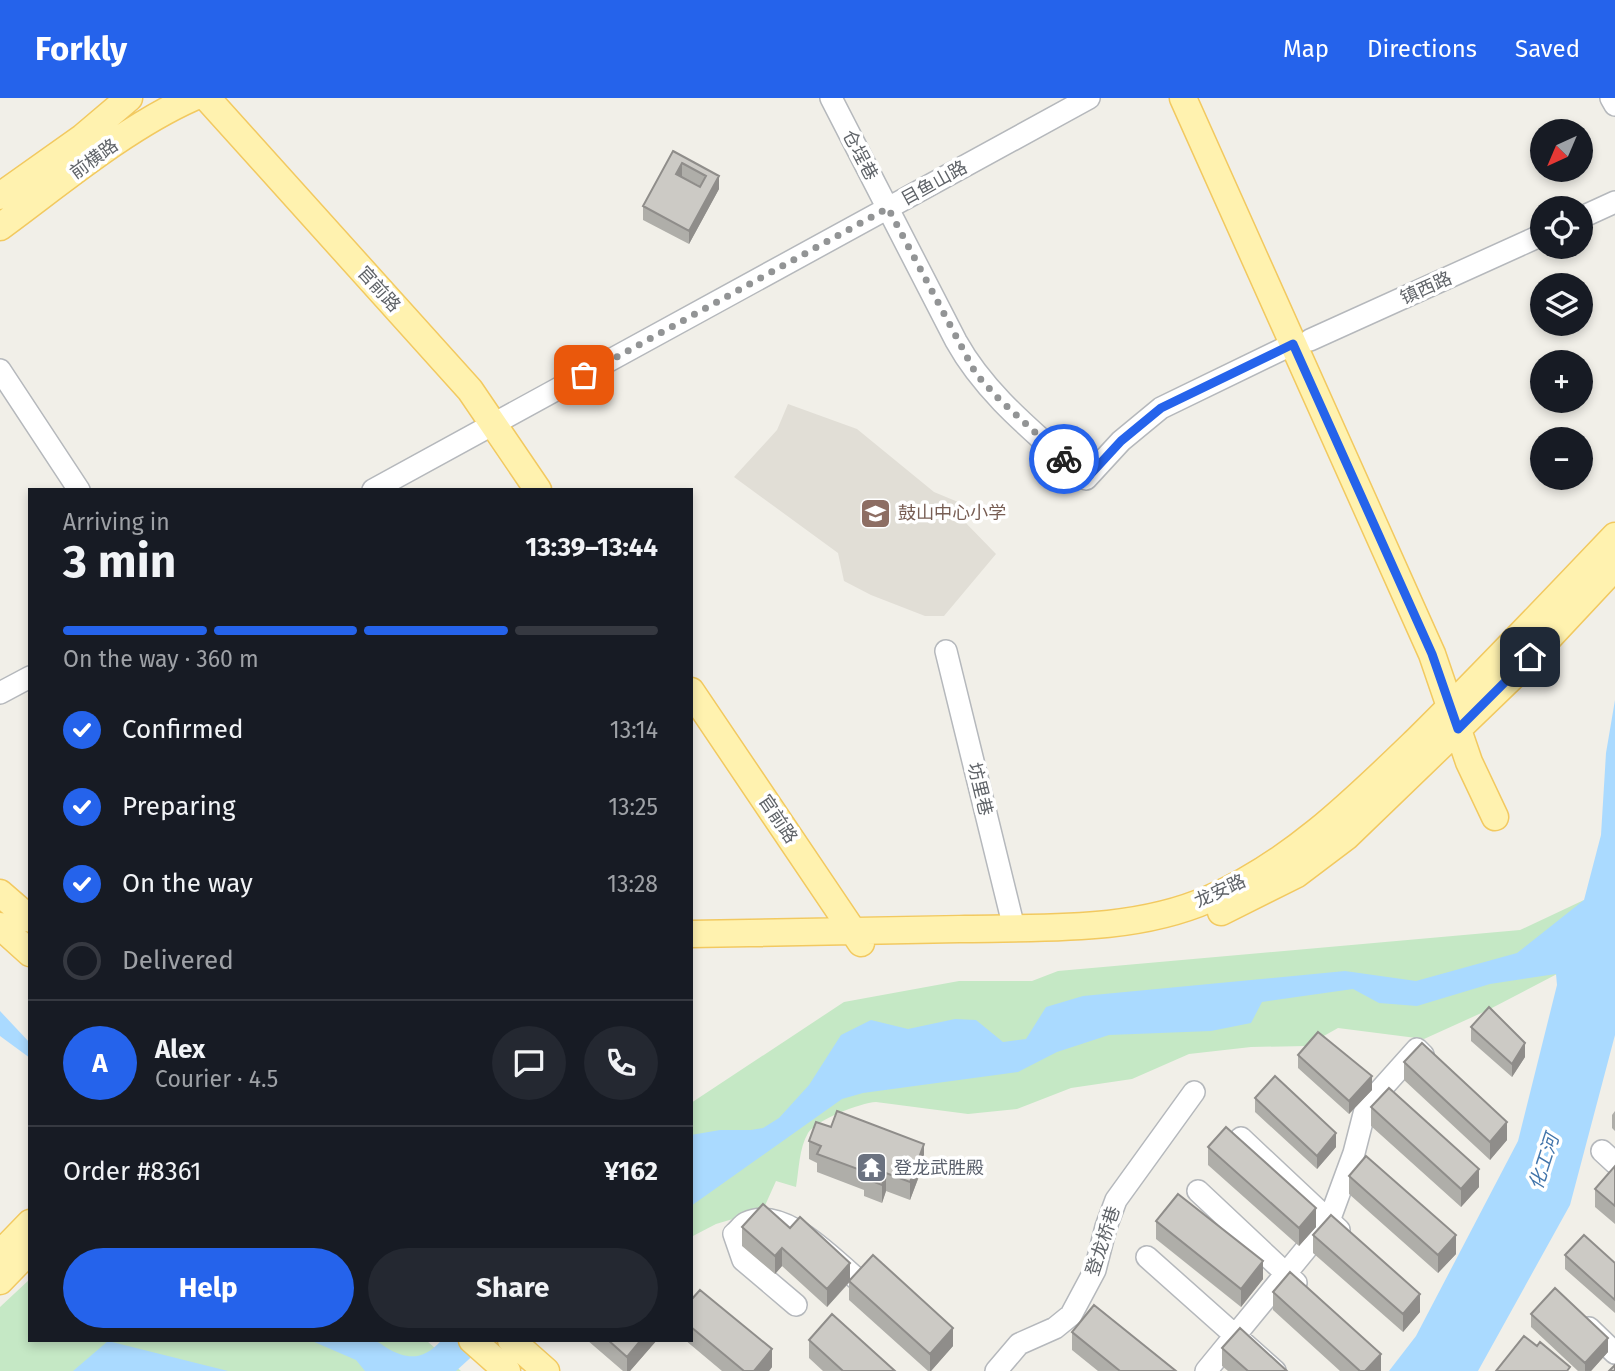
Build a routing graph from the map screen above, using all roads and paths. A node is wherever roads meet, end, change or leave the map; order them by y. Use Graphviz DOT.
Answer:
graph roads {
  1 [pos="129,98"];
  2 [pos="192,98"];
  3 [pos="207,98"];
  4 [pos="230,98"];
  5 [pos="831,98"];
  6 [pos="1090,98"];
  7 [pos="1183,98"];
  8 [pos="1201,98"];
  9 [pos="1611,98"];
  10 [pos="1615,105"];
  11 [pos="0,196"];
  12 [pos="1615,202"];
  13 [pos="888,208"];
  14 [pos="1593,212"];
  15 [pos="0,226"];
  16 [pos="1530,241"];
  17 [pos="1302,342"];
  18 [pos="0,370"];
  19 [pos="501,420"];
  20 [pos="1086,479"];
  21 [pos="78,488"];
  22 [pos="377,488"];
  23 [pos="537,488"];
  24 [pos="554,488"];
  25 [pos="1615,536"];
  26 [pos="1615,567"];
  27 [pos="946,651"];
  28 [pos="28,678"];
  29 [pos="0,693"];
  30 [pos="693,694"];
  31 [pos="1460,713"];
  32 [pos="693,721"];
  33 [pos="1502,813"];
  34 [pos="0,893"];
  35 [pos="28,917"];
  36 [pos="0,926"];
  37 [pos="1014,928"];
  38 [pos="693,934"];
  39 [pos="849,939"];
  40 [pos="693,950"];
  41 [pos="28,951"];
  42 [pos="1438,1068"];
  43 [pos="1361,1073"];
  44 [pos="1380,1090"];
  45 [pos="1194,1092"];
  46 [pos="1399,1108"];
  47 [pos="1335,1136"];
  48 [pos="1241,1138"];
  49 [pos="1354,1153"];
  50 [pos="1373,1170"];
  51 [pos="1198,1191"];
  52 [pos="1329,1221"];
  53 [pos="28,1225"];
  54 [pos="1359,1248"];
  55 [pos="28,1252"];
  56 [pos="0,1254"];
  57 [pos="1147,1257"];
  58 [pos="1285,1273"];
  59 [pos="857,1279"];
  60 [pos="0,1281"];
  61 [pos="1314,1300"];
  62 [pos="796,1305"];
  63 [pos="1575,1315"];
  64 [pos="1235,1335"];
  65 [pos="513,1342"];
  66 [pos="1615,1353"];
  67 [pos="1615,1362"];
  68 [pos="546,1371"];
  69 [pos="996,1371"];
  70 [pos="1206,1371"];
  71 [pos="1275,1371"];
  72 [pos="1606,1371"];
  1 -- 11 [label="main road, 前横路"];
  2 -- 15 [label="main road, 前横路"];
  3 -- 19 [label="main road, 官前路"];
  4 -- 19 [label="main road, 官前路"];
  5 -- 13 [label="street, 仓埕巷"];
  6 -- 13 [label="street, 目鱼山路"];
  7 -- 17 [label="main road"];
  8 -- 17 [label="main road"];
  9 -- 10 [label="street"];
  12 -- 14 [label="street"];
  13 -- 19 [label="street, 目鱼山路"];
  13 -- 20 [label="street, 仓埕巷"];
  16 -- 17 [label="street, 镇西路"];
  17 -- 20 [label="street, 镇西路"];
  17 -- 31 [label="main road"];
  18 -- 21 [label="street"];
  19 -- 22 [label="street, 目鱼山路"];
  19 -- 23 [label="main road, 官前路"];
  19 -- 24 [label="main road, 官前路"];
  25 -- 31 [label="main road, 龙安路"];
  26 -- 31 [label="main road, 龙安路"];
  27 -- 37 [label="street, 坊里巷"];
  28 -- 29 [label="street"];
  30 -- 39 [label="main road, 官前路"];
  31 -- 33 [label="main road"];
  31 -- 37 [label="main road, 龙安路"];
  31 -- 39 [label="main road, 龙安路"];
  32 -- 39 [label="main road, 官前路"];
  34 -- 35 [label="main road"];
  36 -- 41 [label="main road"];
  37 -- 39 [label="main road, 龙安路"];
  38 -- 39 [label="main road, 龙安路"];
  39 -- 40 [label="main road, 龙安路"];
  42 -- 44 [label="street"];
  43 -- 44 [label="street"];
  44 -- 46 [label="street"];
  44 -- 49 [label="street"];
  45 -- 69 [label="street, 登龙桥巷"];
  47 -- 49 [label="street"];
  48 -- 52 [label="street"];
  49 -- 50 [label="street"];
  49 -- 52 [label="street"];
  51 -- 58 [label="street"];
  52 -- 54 [label="street"];
  52 -- 58 [label="street"];
  53 -- 56 [label="main road"];
  55 -- 60 [label="main road"];
  57 -- 64 [label="street"];
  58 -- 61 [label="street"];
  58 -- 64 [label="street"];
  59 -- 62 [label="street"];
  63 -- 66 [label="street"];
  64 -- 70 [label="street"];
  64 -- 71 [label="street"];
  65 -- 68 [label="main road"];
  67 -- 72 [label="street"];
}
